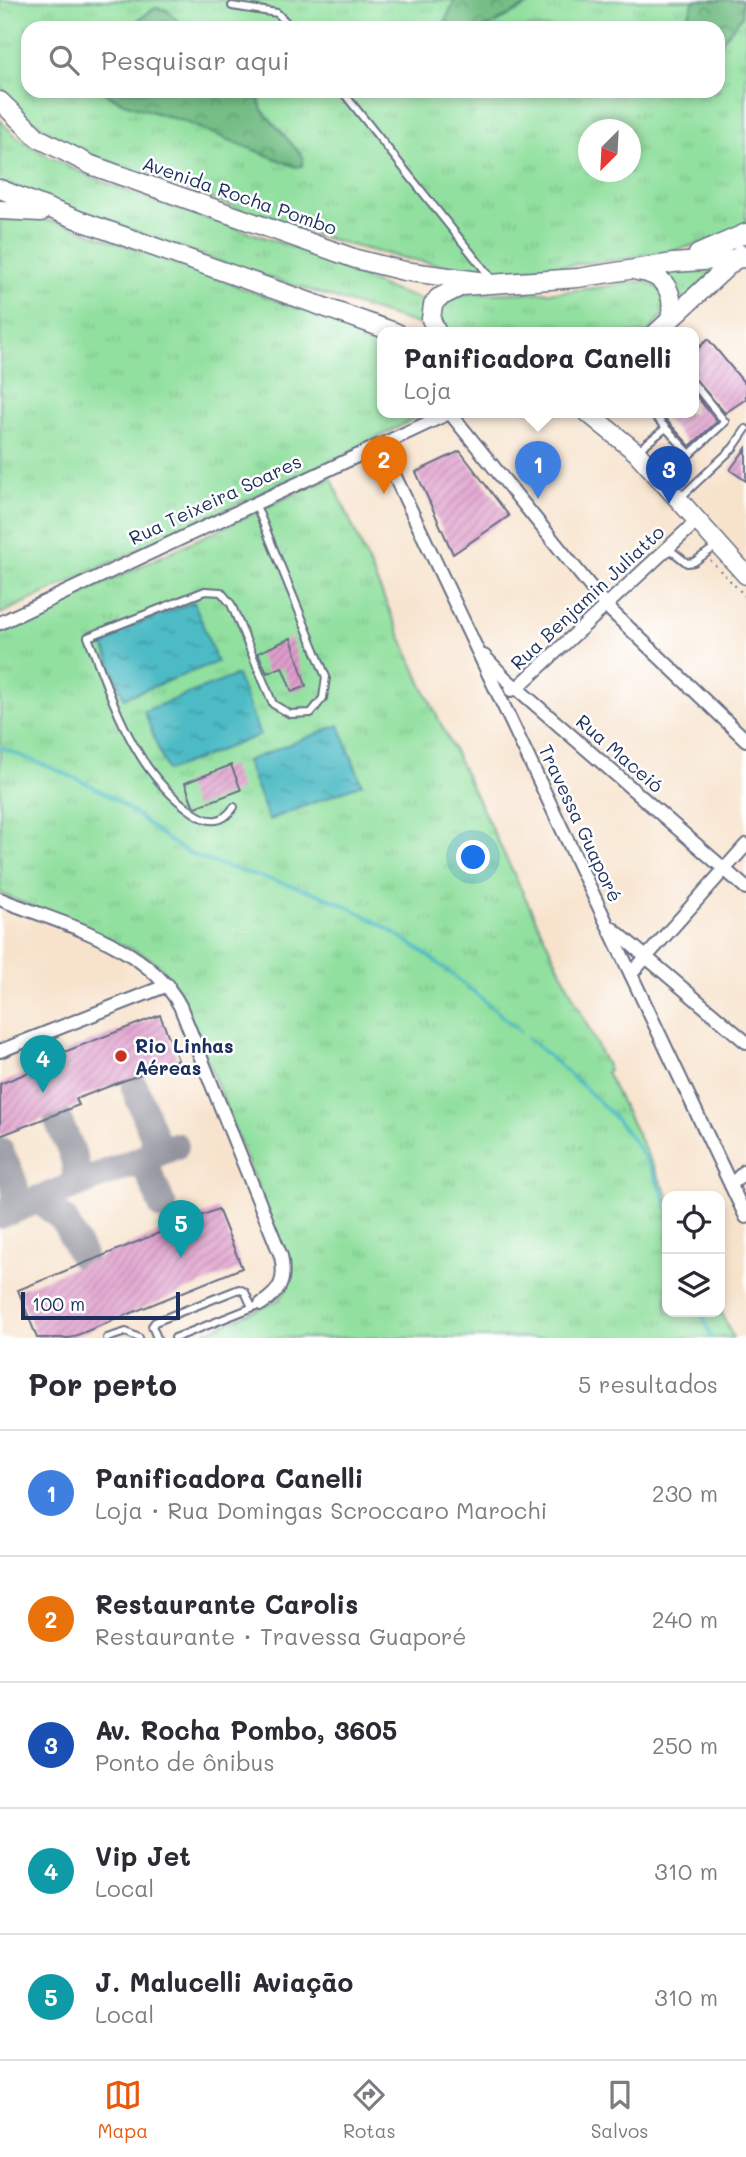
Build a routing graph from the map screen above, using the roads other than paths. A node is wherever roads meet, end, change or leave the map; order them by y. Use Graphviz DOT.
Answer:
graph roads {
  1 [pos="232,6"];
  2 [pos="286,21"];
  3 [pos="347,98"];
  4 [pos="0,101"];
  5 [pos="0,189"];
  6 [pos="0,210"];
  7 [pos="81,221"];
  8 [pos="746,233"];
  9 [pos="743,255"];
  10 [pos="673,262"];
  11 [pos="633,271"];
  12 [pos="490,282"];
  13 [pos="670,320"];
  14 [pos="380,327"];
  15 [pos="434,327"];
  16 [pos="662,327"];
  17 [pos="699,390"];
  18 [pos="438,418"];
  19 [pos="453,418"];
  20 [pos="585,418"];
  21 [pos="657,418"];
  22 [pos="666,428"];
  23 [pos="746,429"];
  24 [pos="380,445"];
  25 [pos="636,452"];
  26 [pos="679,500"];
  27 [pos="255,503"];
  28 [pos="697,521"];
  29 [pos="668,548"];
  30 [pos="712,550"];
  31 [pos="746,575"];
  32 [pos="606,606"];
  33 [pos="0,623"];
  34 [pos="499,686"];
  35 [pos="517,688"];
  36 [pos="746,740"];
  37 [pos="234,807"];
  38 [pos="746,845"];
  39 [pos="724,869"];
  40 [pos="746,888"];
  41 [pos="0,899"];
  42 [pos="608,924"];
  43 [pos="646,957"];
  44 [pos="631,974"];
  45 [pos="168,985"];
  46 [pos="746,1042"];
  47 [pos="0,1051"];
  48 [pos="746,1170"];
  49 [pos="731,1185"];
  50 [pos="746,1217"];
  51 [pos="256,1306"];
  52 [pos="107,1338"];
  53 [pos="139,1338"];
  54 [pos="157,1338"];
  55 [pos="175,1338"];
  1 -- 2 [label="lane"];
  3 -- 12 [label="lane"];
  4 -- 12 [label="main road, Avenida Rocha Pombo"];
  5 -- 7 [label="main road"];
  6 -- 7 [label="main road"];
  7 -- 14 [label="main road"];
  8 -- 10 [label="main road"];
  9 -- 10 [label="main road"];
  9 -- 13 [label="main road"];
  10 -- 11 [label="main road"];
  11 -- 12 [label="main road"];
  11 -- 13 [label="main road"];
  12 -- 15 [label="main road"];
  13 -- 16 [label="main road"];
  17 -- 22 [label="lane"];
  18 -- 24 [label="street, Rua Teixeira Soares"];
  19 -- 32 [label="street"];
  20 -- 25 [label="main road"];
  21 -- 22 [label="lane"];
  22 -- 25 [label="lane"];
  23 -- 26 [label="lane"];
  24 -- 27 [label="street, Rua Teixeira Soares"];
  24 -- 34 [label="street"];
  25 -- 26 [label="main road"];
  26 -- 28 [label="main road"];
  27 -- 33 [label="street, Rua Teixeira Soares"];
  27 -- 37 [label="lane"];
  28 -- 29 [label="street, Rua Benjamin Juliatto"];
  28 -- 30 [label="main road"];
  29 -- 30 [label="lane"];
  29 -- 32 [label="street, Rua Benjamin Juliatto"];
  30 -- 31 [label="main road"];
  32 -- 35 [label="street, Rua Benjamin Juliatto"];
  32 -- 36 [label="street"];
  34 -- 35 [label="street, Rua Benjamin Juliatto"];
  34 -- 42 [label="street, Travessa Guaporé"];
  35 -- 39 [label="street, Rua Maceió"];
  38 -- 39 [label="street"];
  39 -- 40 [label="street, Rua Maceió"];
  39 -- 43 [label="street"];
  41 -- 45 [label="street"];
  42 -- 43 [label="street"];
  42 -- 44 [label="street, Travessa Guaporé"];
  43 -- 44 [label="street"];
  43 -- 46 [label="street"];
  44 -- 49 [label="street, Travessa Guaporé"];
  45 -- 47 [label="street"];
  45 -- 51 [label="street"];
  48 -- 49 [label="street"];
  49 -- 50 [label="street, Travessa Guaporé"];
  51 -- 54 [label="lane"];
  51 -- 55 [label="lane"];
  52 -- 53 [label="lane"];
}
